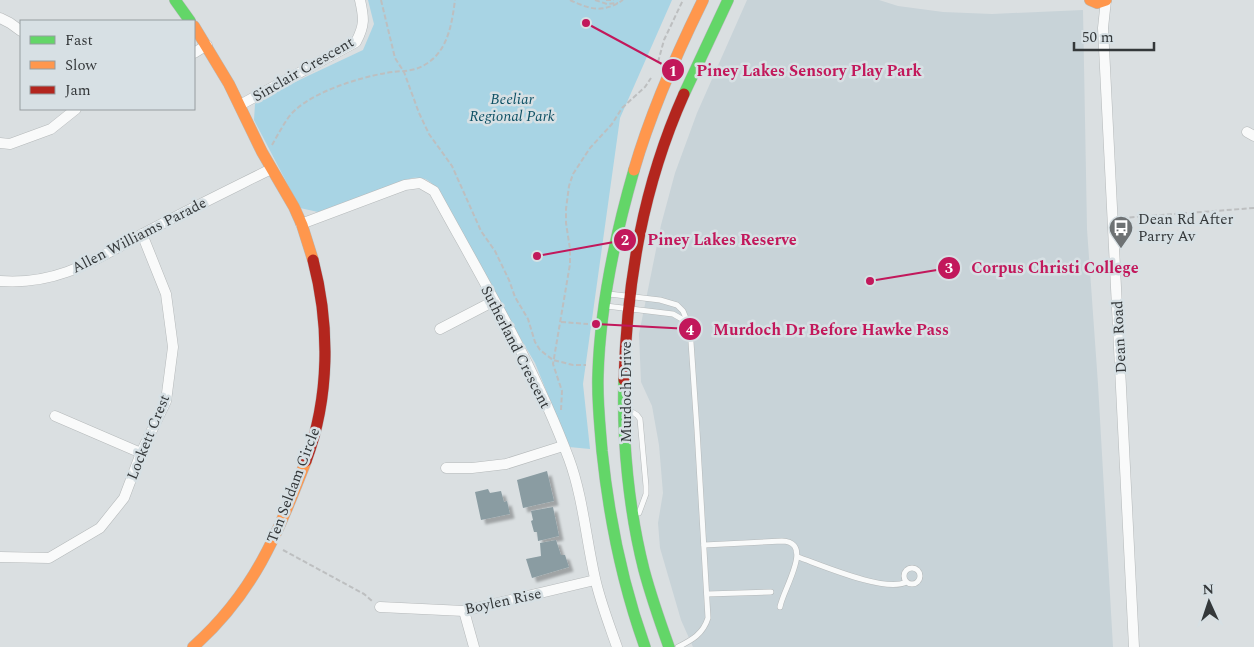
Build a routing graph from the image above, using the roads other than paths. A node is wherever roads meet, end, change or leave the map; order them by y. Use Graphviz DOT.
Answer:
graph roads {
  1 [pos="175,0"];
  2 [pos="360,0"];
  3 [pos="704,0"];
  4 [pos="728,0"];
  5 [pos="1106,0"];
  6 [pos="1091,1"];
  7 [pos="0,18"];
  8 [pos="189,20"];
  9 [pos="195,27"];
  10 [pos="1103,28"];
  11 [pos="20,30"];
  12 [pos="207,45"];
  13 [pos="195,52"];
  14 [pos="240,104"];
  15 [pos="75,110"];
  16 [pos="0,143"];
  17 [pos="271,169"];
  18 [pos="301,224"];
  19 [pos="142,234"];
  20 [pos="0,281"];
  21 [pos="606,293"];
  22 [pos="494,302"];
  23 [pos="629,302"];
  24 [pos="604,306"];
  25 [pos="688,323"];
  26 [pos="440,329"];
  27 [pos="624,408"];
  28 [pos="54,416"];
  29 [pos="563,446"];
  30 [pos="141,453"];
  31 [pos="446,468"];
  32 [pos="635,522"];
  33 [pos="704,545"];
  34 [pos="0,557"];
  35 [pos="798,557"];
  36 [pos="595,580"];
  37 [pos="906,582"];
  38 [pos="771,592"];
  39 [pos="707,594"];
  40 [pos="380,607"];
  41 [pos="780,607"];
  42 [pos="464,611"];
  43 [pos="193,647"];
  44 [pos="474,647"];
  45 [pos="617,647"];
  46 [pos="645,647"];
  47 [pos="669,647"];
  48 [pos="678,647"];
  49 [pos="1134,647"];
  1 -- 8 [label="main road"];
  2 -- 14 [label="street, Sinclair Crescent"];
  3 -- 21 [label="main road, Murdoch Drive"];
  4 -- 23 [label="main road, Murdoch Drive"];
  5 -- 6 [label="main road"];
  5 -- 10 [label="street, Dean Road"];
  6 -- 10 [label="street, Dean Road"];
  7 -- 11 [label="street"];
  9 -- 12 [label="main road, Ten Seldam Circle"];
  10 -- 49 [label="street, Dean Road"];
  12 -- 13 [label="street"];
  12 -- 14 [label="main road, Ten Seldam Circle"];
  14 -- 17 [label="main road, Ten Seldam Circle"];
  15 -- 16 [label="street"];
  17 -- 18 [label="main road, Ten Seldam Circle"];
  17 -- 19 [label="street, Allen Williams Parade"];
  18 -- 22 [label="street, Sutherland Crescent"];
  18 -- 43 [label="main road, Ten Seldam Circle"];
  19 -- 20 [label="street, Allen Williams Parade"];
  19 -- 30 [label="street, Lockett Crest"];
  21 -- 23 [label="lane"];
  21 -- 24 [label="main road, Murdoch Drive"];
  22 -- 26 [label="street"];
  22 -- 29 [label="street, Sutherland Crescent"];
  23 -- 24 [label="lane"];
  23 -- 25 [label="lane"];
  23 -- 25 [label="lane"];
  23 -- 27 [label="main road, Murdoch Drive"];
  24 -- 46 [label="main road, Murdoch Drive"];
  25 -- 33 [label="lane"];
  27 -- 32 [label="main road, Murdoch Drive"];
  27 -- 32 [label="lane"];
  28 -- 30 [label="street"];
  29 -- 31 [label="street"];
  29 -- 36 [label="street, Sutherland Crescent"];
  30 -- 34 [label="street, Lockett Crest"];
  32 -- 47 [label="main road, Murdoch Drive"];
  33 -- 35 [label="lane"];
  33 -- 39 [label="lane"];
  35 -- 37 [label="lane"];
  35 -- 41 [label="lane"];
  36 -- 42 [label="street, Boylen Rise"];
  36 -- 45 [label="street, Sutherland Crescent"];
  38 -- 39 [label="lane"];
  39 -- 48 [label="lane"];
  40 -- 42 [label="street, Boylen Rise"];
  42 -- 44 [label="street"];
}
